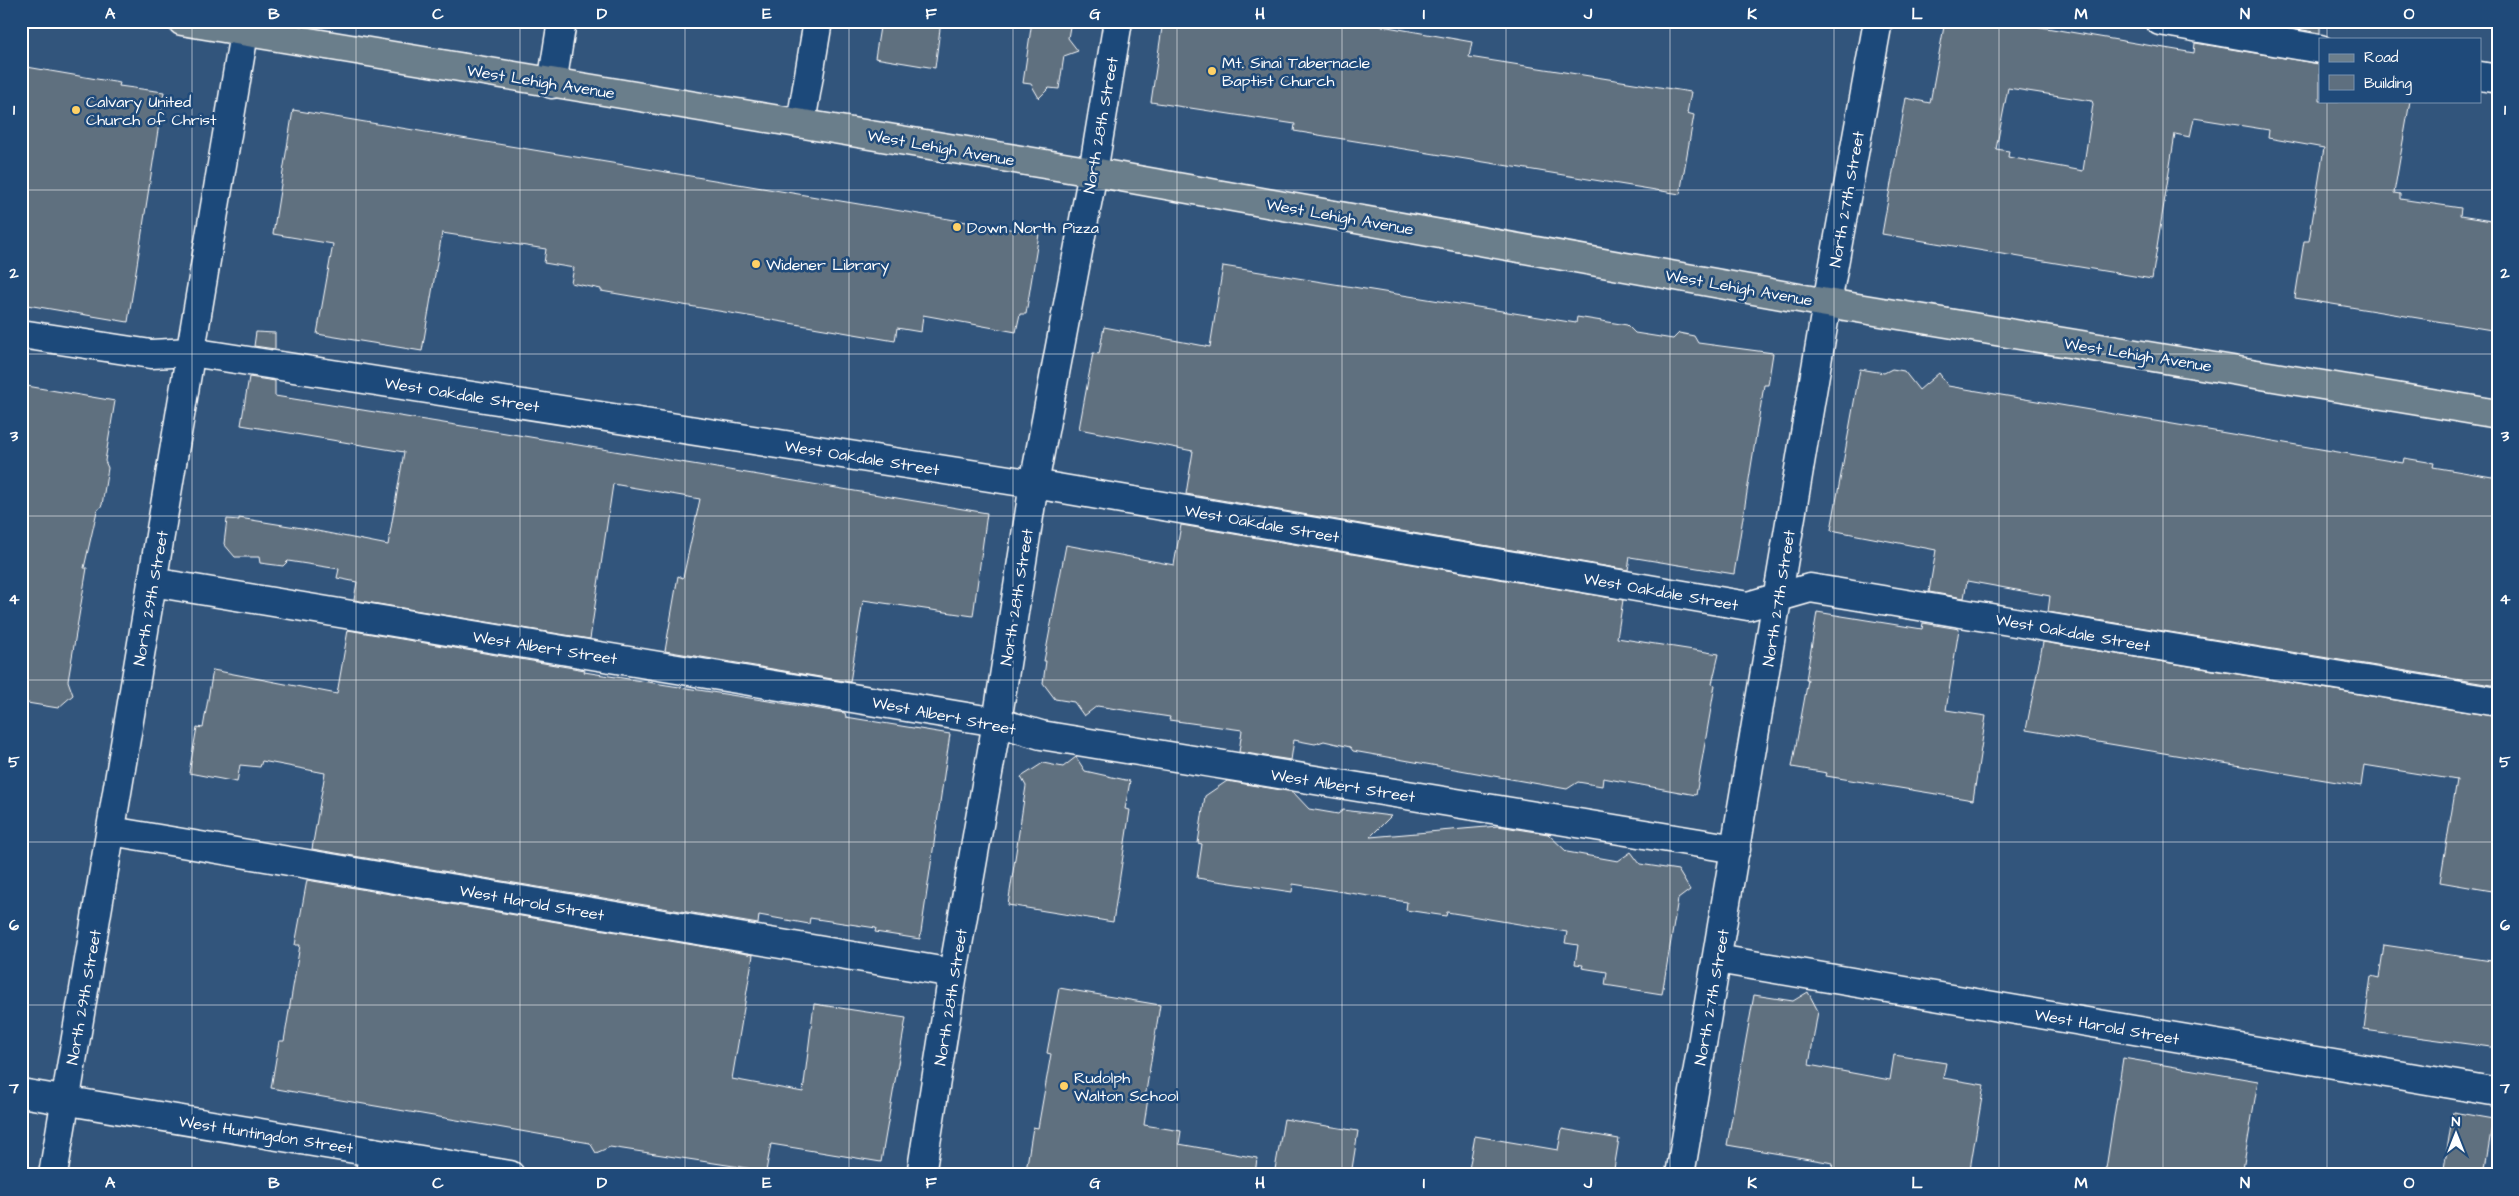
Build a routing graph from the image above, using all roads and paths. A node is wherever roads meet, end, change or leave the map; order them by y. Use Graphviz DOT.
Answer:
graph roads {
  1 [pos="182,21"];
  2 [pos="562,21"];
  3 [pos="818,21"];
  4 [pos="1118,21"];
  5 [pos="1878,21"];
  6 [pos="2160,21"];
  7 [pos="245,26"];
  8 [pos="2319,48"];
  9 [pos="2482,76"];
  10 [pos="2498,79"];
  11 [pos="552,84"];
  12 [pos="801,123"];
  13 [pos="1093,172"];
  14 [pos="1827,303"];
  15 [pos="21,334"];
  16 [pos="191,352"];
  17 [pos="2498,414"];
  18 [pos="1034,484"];
  19 [pos="152,582"];
  20 [pos="1779,596"];
  21 [pos="2498,702"];
  22 [pos="997,722"];
  23 [pos="110,831"];
  24 [pos="1736,849"];
  25 [pos="1717,960"];
  26 [pos="953,973"];
  27 [pos="2498,1092"];
  28 [pos="21,1093"];
  29 [pos="65,1100"];
  30 [pos="372,1163"];
  31 [pos="53,1175"];
  32 [pos="510,1175"];
  33 [pos="921,1175"];
  34 [pos="1680,1175"];
  1 -- 7 [label="main road, West Lehigh Avenue"];
  2 -- 11 [label="street"];
  3 -- 12 [label="street"];
  4 -- 13 [label="street, North 28th Street"];
  5 -- 14 [label="street, North 27th Street"];
  6 -- 8 [label="street"];
  7 -- 11 [label="main road, West Lehigh Avenue"];
  7 -- 16 [label="street, North 29th Street"];
  9 -- 10 [label="street"];
  11 -- 12 [label="main road, West Lehigh Avenue"];
  12 -- 13 [label="main road, West Lehigh Avenue"];
  13 -- 14 [label="main road, West Lehigh Avenue"];
  13 -- 18 [label="street, North 28th Street"];
  14 -- 17 [label="main road, West Lehigh Avenue"];
  14 -- 20 [label="street, North 27th Street"];
  15 -- 16 [label="street, West Oakdale Street"];
  16 -- 18 [label="street, West Oakdale Street"];
  16 -- 19 [label="street, North 29th Street"];
  18 -- 20 [label="street, West Oakdale Street"];
  18 -- 22 [label="street, North 28th Street"];
  19 -- 22 [label="street, West Albert Street"];
  19 -- 23 [label="street, North 29th Street"];
  20 -- 21 [label="street, West Oakdale Street"];
  20 -- 24 [label="street, North 27th Street"];
  22 -- 24 [label="street, West Albert Street"];
  22 -- 26 [label="street, North 28th Street"];
  23 -- 26 [label="street, West Harold Street"];
  23 -- 29 [label="street, North 29th Street"];
  24 -- 25 [label="street, North 27th Street"];
  25 -- 27 [label="street, West Harold Street"];
  25 -- 34 [label="street, North 27th Street"];
  26 -- 33 [label="street, North 28th Street"];
  28 -- 29 [label="street, West Huntingdon Street"];
  29 -- 30 [label="street, West Huntingdon Street"];
  29 -- 31 [label="street, North 29th Street"];
  30 -- 32 [label="street, West Huntingdon Street"];
}
